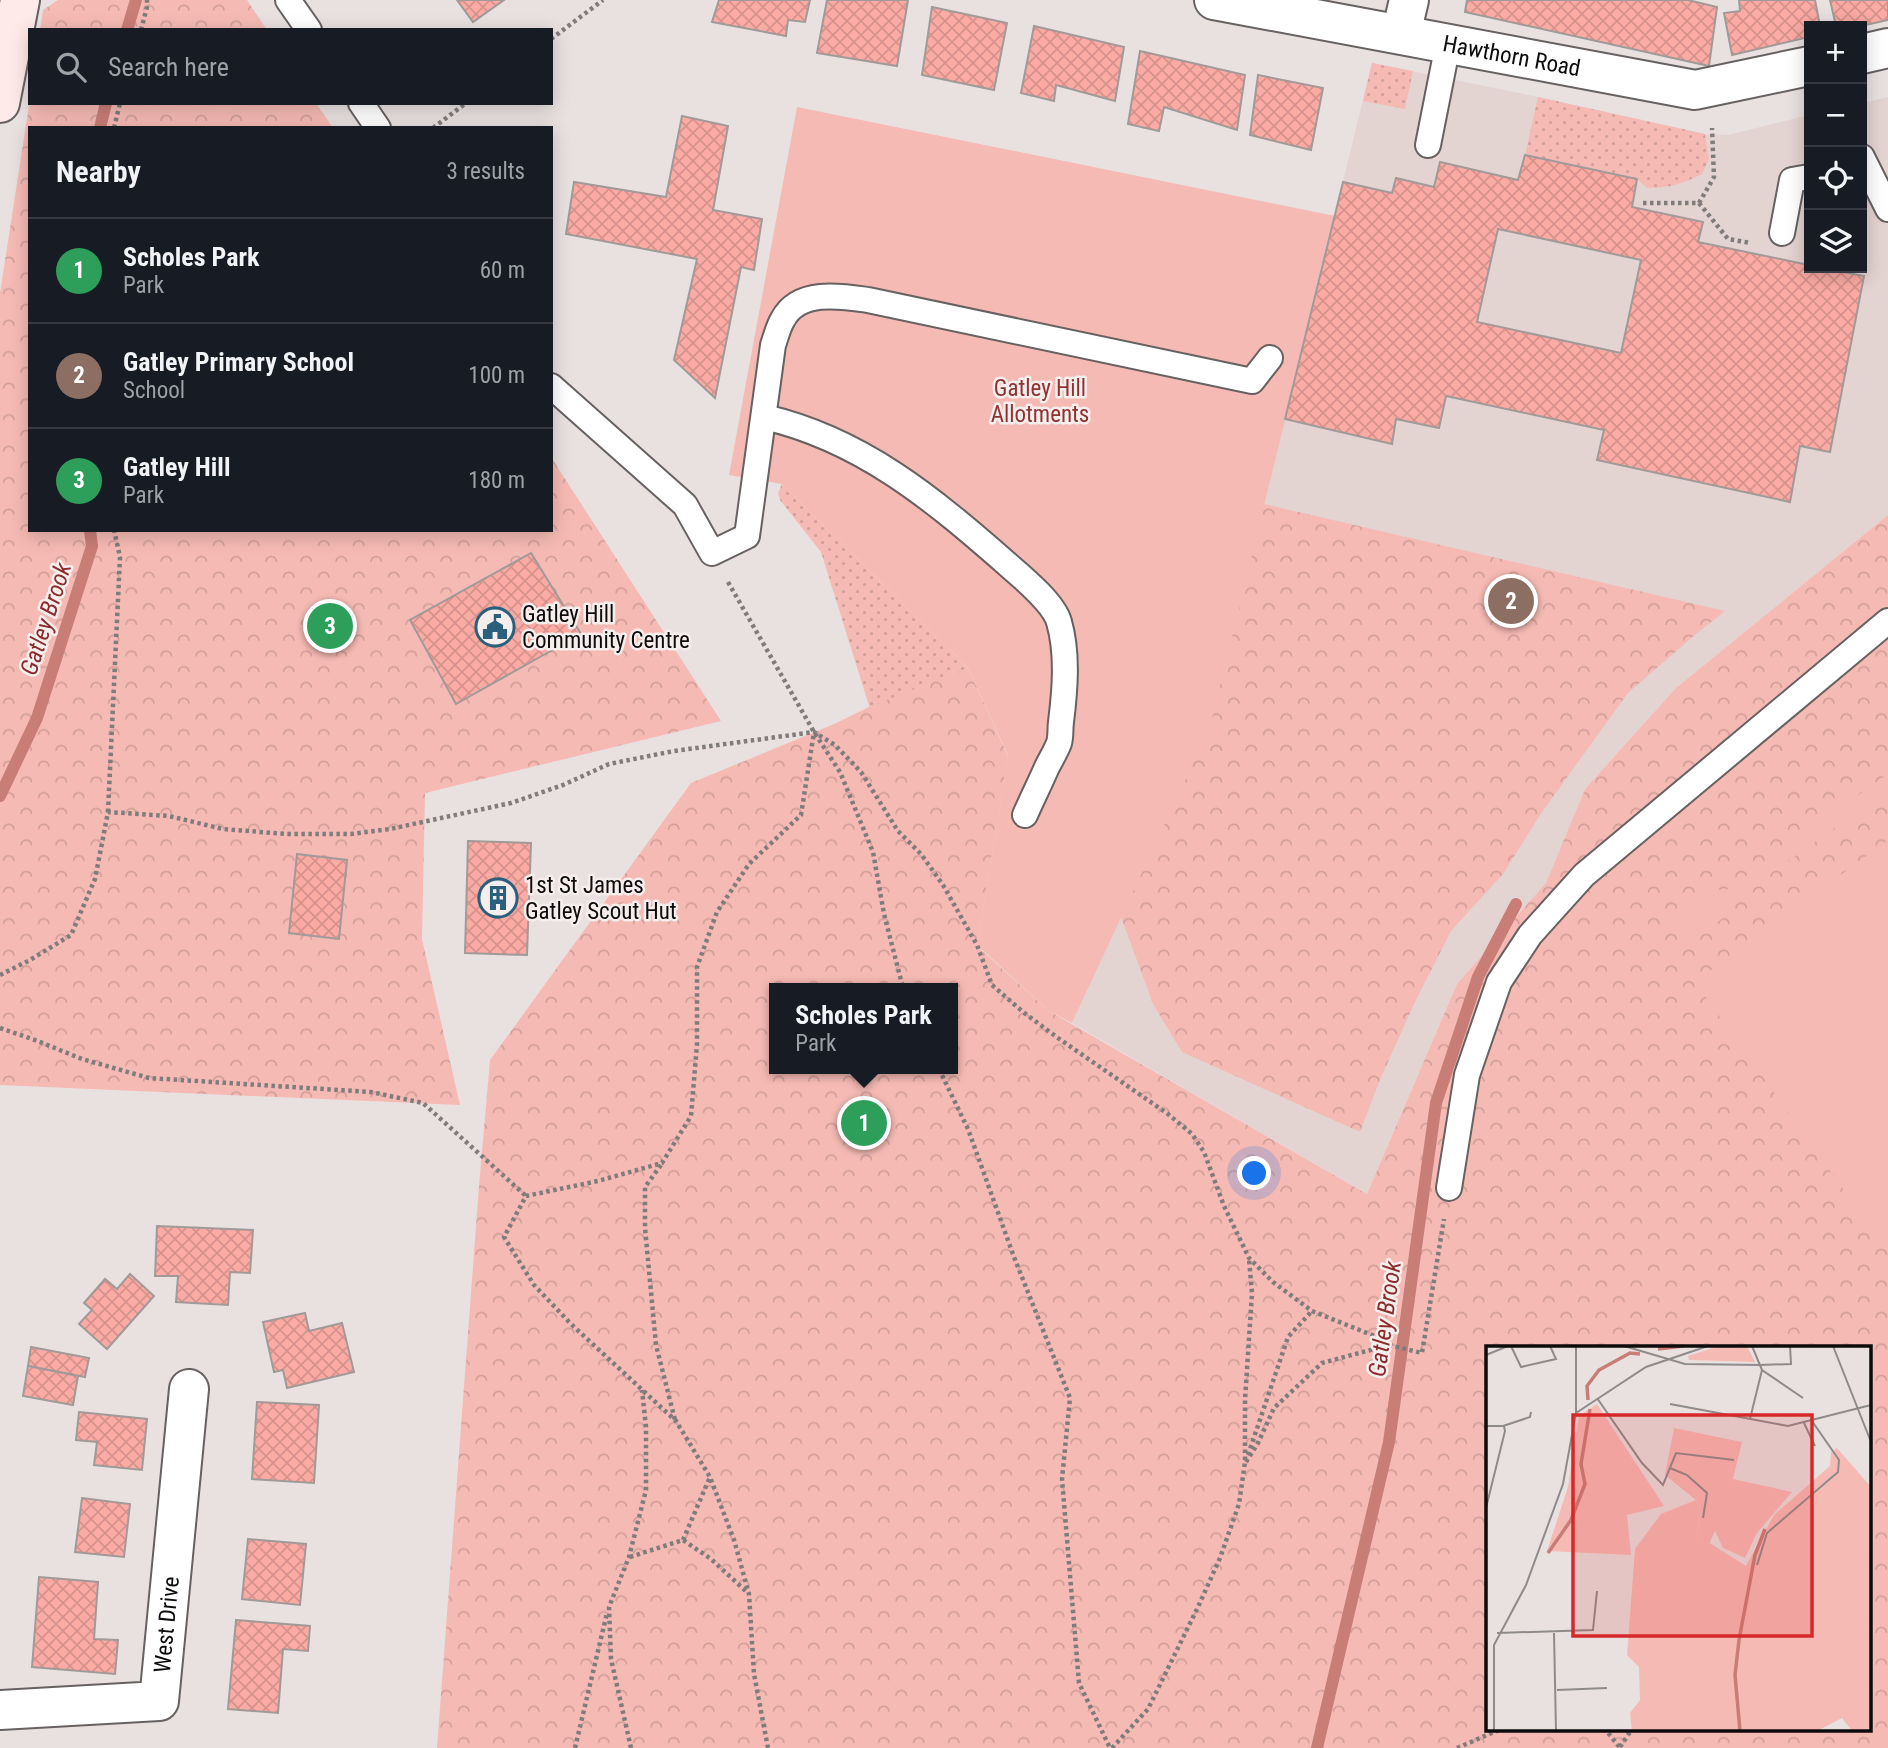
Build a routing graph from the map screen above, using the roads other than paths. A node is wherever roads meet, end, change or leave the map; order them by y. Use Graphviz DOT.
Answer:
graph roads {
  1 [pos="20,0"];
  2 [pos="288,0"];
  3 [pos="1214,0"];
  4 [pos="1405,17"];
  5 [pos="308,28"];
  6 [pos="1448,44"];
  7 [pos="1804,67"];
  8 [pos="0,103"];
  9 [pos="362,105"];
  10 [pos="377,126"];
  11 [pos="1428,145"];
  12 [pos="1867,170"];
  13 [pos="1804,178"];
  14 [pos="1888,209"];
  15 [pos="1782,233"];
  16 [pos="1270,358"];
  17 [pos="553,388"];
  18 [pos="764,416"];
  19 [pos="1888,621"];
  20 [pos="1025,815"];
  21 [pos="1449,1188"];
  22 [pos="189,1389"];
  23 [pos="0,1710"];
  1 -- 8 [label="main road"];
  2 -- 5 [label="lane"];
  3 -- 4 [label="street, Hawthorn Road"];
  4 -- 6 [label="street, Hawthorn Road"];
  6 -- 7 [label="street, Hawthorn Road"];
  6 -- 11 [label="lane"];
  9 -- 10 [label="lane"];
  12 -- 14 [label="lane"];
  13 -- 15 [label="lane"];
  16 -- 18 [label="lane"];
  17 -- 18 [label="lane"];
  18 -- 20 [label="lane"];
  19 -- 21 [label="lane"];
  22 -- 23 [label="street, West Drive"];
}
